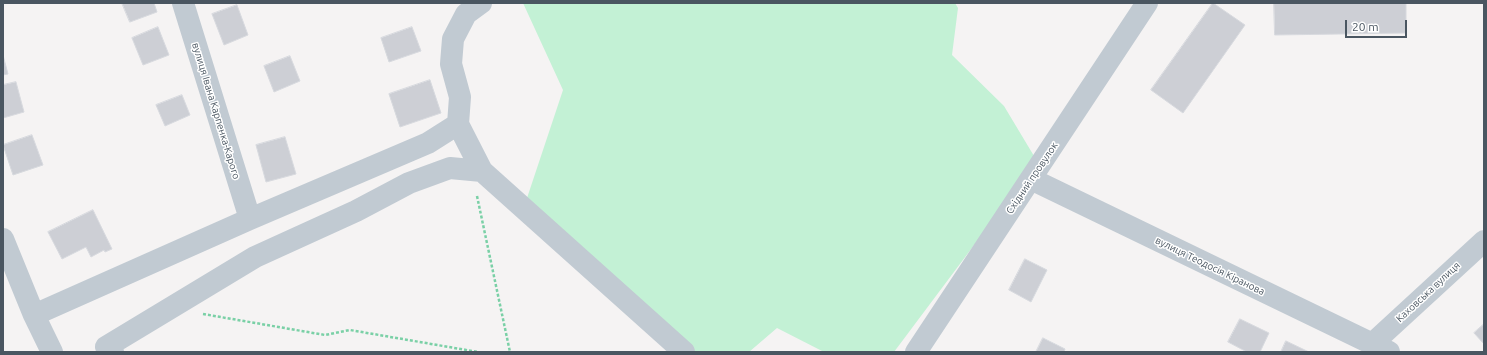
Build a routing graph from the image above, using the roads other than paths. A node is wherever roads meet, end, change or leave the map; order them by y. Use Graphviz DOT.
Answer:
graph roads {
  1 [pos="182,3"];
  2 [pos="481,3"];
  3 [pos="1147,3"];
  4 [pos="458,124"];
  5 [pos="477,171"];
  6 [pos="1031,179"];
  7 [pos="250,219"];
  8 [pos="3,239"];
  9 [pos="1484,241"];
  10 [pos="34,315"];
  11 [pos="1380,348"];
  12 [pos="52,352"];
  13 [pos="113,352"];
  14 [pos="684,352"];
  15 [pos="916,352"];
  1 -- 7 [label="street, вулиця Івана Карпенка-Карого"];
  2 -- 4 [label="street"];
  3 -- 6 [label="street, Східний провулок"];
  4 -- 5 [label="street"];
  4 -- 7 [label="street"];
  5 -- 13 [label="street"];
  5 -- 14 [label="street"];
  6 -- 11 [label="street, вулиця Теодосія Кіранова"];
  6 -- 15 [label="street, Східний провулок"];
  7 -- 10 [label="street"];
  8 -- 10 [label="street"];
  9 -- 11 [label="street, Каховська вулиця"];
  10 -- 12 [label="street"];
}
